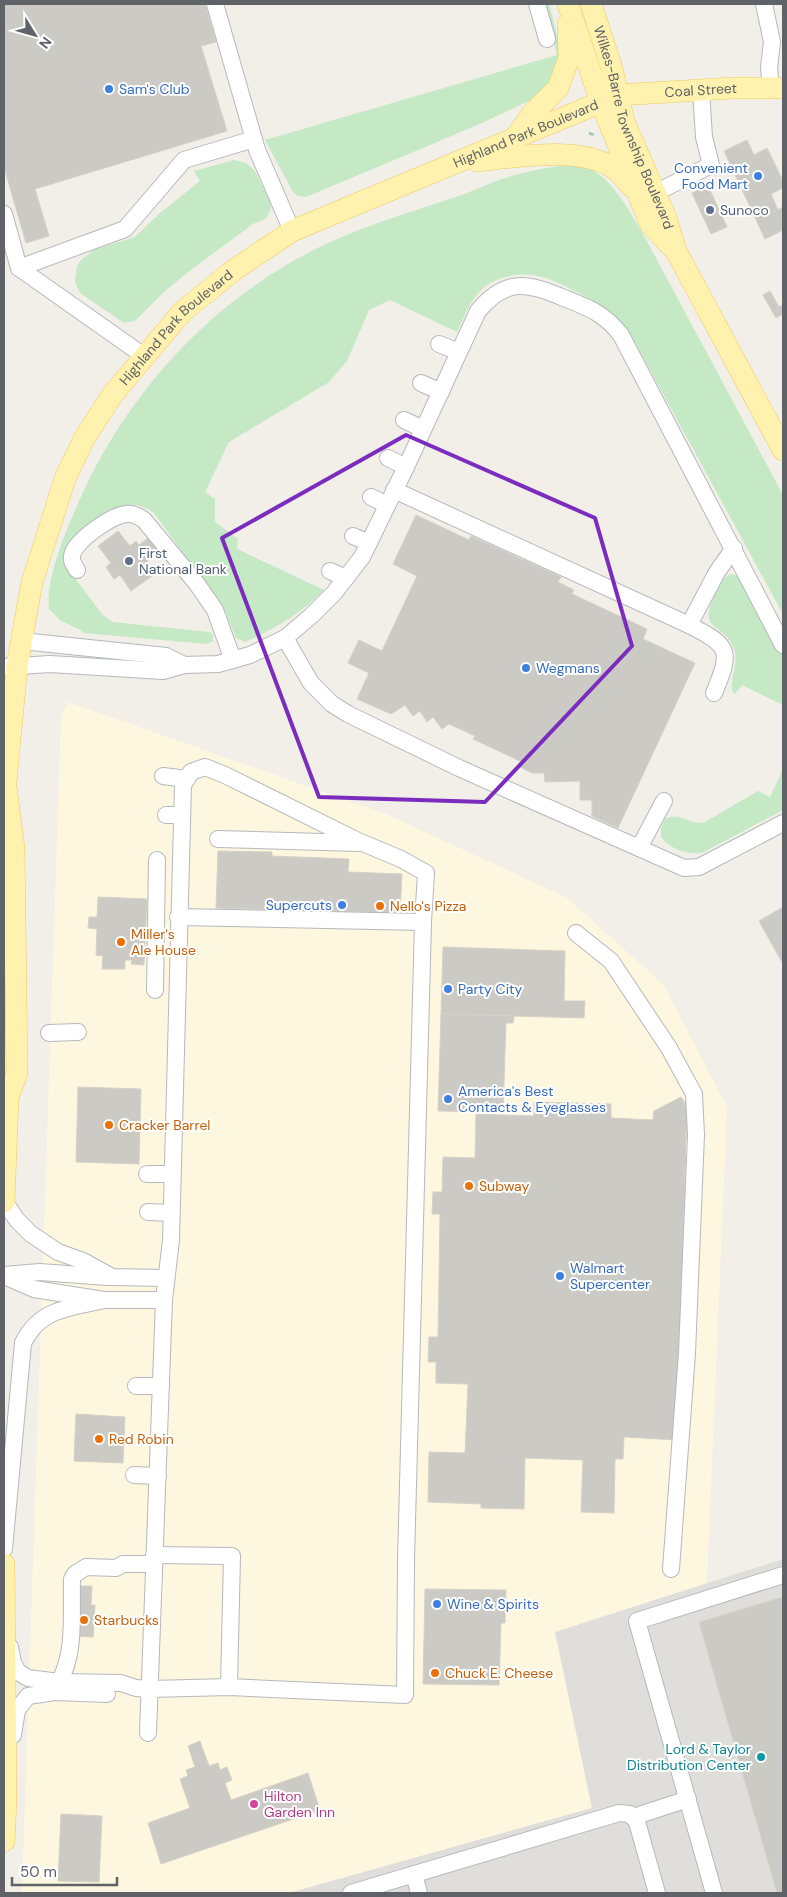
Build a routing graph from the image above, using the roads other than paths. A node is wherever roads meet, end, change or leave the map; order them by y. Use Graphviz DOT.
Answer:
graph roads {
  1 [pos="215,4"];
  2 [pos="537,4"];
  3 [pos="568,4"];
  4 [pos="592,4"];
  5 [pos="764,4"];
  6 [pos="547,39"];
  7 [pos="777,88"];
  8 [pos="701,90"];
  9 [pos="609,99"];
  10 [pos="254,138"];
  11 [pos="515,139"];
  12 [pos="452,164"];
  13 [pos="646,193"];
  14 [pos="4,214"];
  15 [pos="292,231"];
  16 [pos="19,268"];
  17 [pos="439,344"];
  18 [pos="459,352"];
  19 [pos="144,356"];
  20 [pos="421,383"];
  21 [pos="441,392"];
  22 [pos="404,420"];
  23 [pos="423,429"];
  24 [pos="783,450"];
  25 [pos="388,458"];
  26 [pos="406,467"];
  27 [pos="371,497"];
  28 [pos="391,498"];
  29 [pos="353,536"];
  30 [pos="369,543"];
  31 [pos="734,548"];
  32 [pos="77,570"];
  33 [pos="330,571"];
  34 [pos="346,578"];
  35 [pos="689,625"];
  36 [pos="285,638"];
  37 [pos="22,641"];
  38 [pos="783,645"];
  39 [pos="233,660"];
  40 [pos="184,665"];
  41 [pos="10,666"];
  42 [pos="714,693"];
  43 [pos="163,776"];
  44 [pos="187,779"];
  45 [pos="5,795"];
  46 [pos="664,801"];
  47 [pos="782,826"];
  48 [pos="218,839"];
  49 [pos="365,843"];
  50 [pos="639,848"];
  51 [pos="157,860"];
  52 [pos="178,917"];
  53 [pos="423,922"];
  54 [pos="576,933"];
  55 [pos="178,990"];
  56 [pos="78,1032"];
  57 [pos="49,1033"];
  58 [pos="6,1094"];
  59 [pos="147,1174"];
  60 [pos="172,1174"];
  61 [pos="4,1201"];
  62 [pos="148,1212"];
  63 [pos="171,1213"];
  64 [pos="4,1276"];
  65 [pos="112,1277"];
  66 [pos="166,1278"];
  67 [pos="104,1300"];
  68 [pos="164,1300"];
  69 [pos="136,1386"];
  70 [pos="161,1386"];
  71 [pos="134,1475"];
  72 [pos="158,1476"];
  73 [pos="4,1549"];
  74 [pos="154,1559"];
  75 [pos="4,1564"];
  76 [pos="671,1569"];
  77 [pos="783,1575"];
  78 [pos="5,1609"];
  79 [pos="59,1682"];
  80 [pos="143,1688"];
  81 [pos="229,1688"];
  82 [pos="148,1732"];
  83 [pos="688,1799"];
  84 [pos="6,1802"];
  85 [pos="633,1817"];
  86 [pos="4,1841"];
  87 [pos="414,1874"];
  88 [pos="351,1893"];
  89 [pos="419,1893"];
  90 [pos="657,1893"];
  91 [pos="714,1893"];
  1 -- 10 [label="lane"];
  2 -- 6 [label="lane"];
  3 -- 9 [label="main road, Wilkes-Barre Township Boulevard"];
  3 -- 11 [label="main road"];
  4 -- 9 [label="main road, Wilkes-Barre Township Boulevard"];
  5 -- 7 [label="lane"];
  7 -- 8 [label="main road, Coal Street"];
  8 -- 9 [label="main road, Coal Street"];
  8 -- 13 [label="lane"];
  9 -- 11 [label="main road, Highland Park Boulevard"];
  9 -- 13 [label="main road, Wilkes-Barre Township Boulevard"];
  10 -- 15 [label="lane"];
  10 -- 16 [label="lane"];
  11 -- 12 [label="main road, Highland Park Boulevard"];
  12 -- 13 [label="main road"];
  12 -- 15 [label="main road, Highland Park Boulevard"];
  13 -- 24 [label="main road, Wilkes-Barre Township Boulevard"];
  14 -- 16 [label="lane"];
  15 -- 19 [label="main road, Highland Park Boulevard"];
  16 -- 19 [label="lane"];
  17 -- 18 [label="lane"];
  18 -- 21 [label="lane"];
  18 -- 31 [label="lane"];
  19 -- 37 [label="main road, Highland Park Boulevard"];
  20 -- 21 [label="lane"];
  21 -- 23 [label="lane"];
  22 -- 23 [label="lane"];
  23 -- 26 [label="lane"];
  25 -- 26 [label="lane"];
  26 -- 28 [label="lane"];
  27 -- 28 [label="lane"];
  28 -- 30 [label="lane"];
  28 -- 35 [label="lane"];
  29 -- 30 [label="lane"];
  30 -- 34 [label="lane"];
  31 -- 35 [label="lane"];
  31 -- 38 [label="lane"];
  32 -- 39 [label="lane"];
  33 -- 34 [label="lane"];
  34 -- 36 [label="lane"];
  35 -- 42 [label="lane"];
  36 -- 39 [label="lane"];
  36 -- 50 [label="lane"];
  37 -- 40 [label="lane"];
  37 -- 41 [label="main road, Highland Park Boulevard"];
  39 -- 40 [label="lane"];
  40 -- 41 [label="lane"];
  41 -- 45 [label="main road, Highland Park Boulevard"];
  43 -- 44 [label="lane"];
  44 -- 49 [label="lane"];
  44 -- 52 [label="lane"];
  45 -- 58 [label="main road, Highland Park Boulevard"];
  46 -- 50 [label="lane"];
  47 -- 50 [label="lane"];
  48 -- 49 [label="lane"];
  49 -- 53 [label="lane"];
  51 -- 55 [label="lane"];
  52 -- 53 [label="lane"];
  52 -- 55 [label="lane"];
  53 -- 81 [label="lane"];
  54 -- 76 [label="lane"];
  55 -- 60 [label="lane"];
  56 -- 57 [label="lane"];
  58 -- 61 [label="main road, Highland Park Boulevard"];
  59 -- 60 [label="lane"];
  60 -- 63 [label="lane"];
  61 -- 65 [label="lane"];
  62 -- 63 [label="lane"];
  63 -- 66 [label="lane"];
  64 -- 65 [label="lane"];
  64 -- 67 [label="lane"];
  65 -- 66 [label="lane"];
  66 -- 68 [label="lane"];
  67 -- 68 [label="lane"];
  67 -- 73 [label="lane"];
  68 -- 70 [label="lane"];
  69 -- 70 [label="lane"];
  70 -- 72 [label="lane"];
  71 -- 72 [label="lane"];
  72 -- 74 [label="lane"];
  74 -- 79 [label="lane"];
  74 -- 80 [label="lane"];
  74 -- 81 [label="lane"];
  75 -- 78 [label="main road"];
  77 -- 83 [label="lane"];
  78 -- 79 [label="lane"];
  78 -- 84 [label="main road"];
  79 -- 80 [label="lane"];
  80 -- 81 [label="lane"];
  80 -- 82 [label="lane"];
  80 -- 84 [label="lane"];
  83 -- 85 [label="lane"];
  83 -- 91 [label="lane"];
  84 -- 86 [label="main road"];
  85 -- 87 [label="lane"];
  85 -- 90 [label="lane"];
  87 -- 88 [label="lane"];
  87 -- 89 [label="lane"];
}
